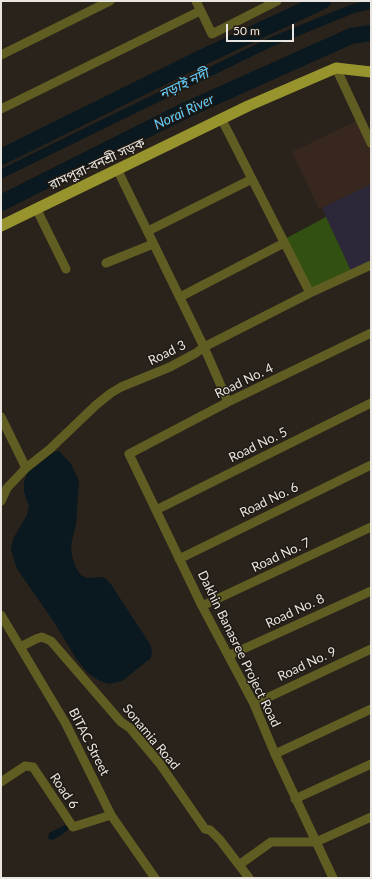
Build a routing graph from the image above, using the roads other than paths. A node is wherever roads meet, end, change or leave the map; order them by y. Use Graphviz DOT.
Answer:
graph roads {
  1 [pos="110,1"];
  2 [pos="196,1"];
  3 [pos="277,1"];
  4 [pos="200,11"];
  5 [pos="1,55"];
  6 [pos="336,68"];
  7 [pos="371,72"];
  8 [pos="1,109"];
  9 [pos="222,120"];
  10 [pos="371,141"];
  11 [pos="117,169"];
  12 [pos="252,179"];
  13 [pos="36,208"];
  14 [pos="1,226"];
  15 [pos="148,231"];
  16 [pos="284,243"];
  17 [pos="153,244"];
  18 [pos="106,263"];
  19 [pos="371,265"];
  20 [pos="66,269"];
  21 [pos="310,293"];
  22 [pos="180,297"];
  23 [pos="371,332"];
  24 [pos="204,347"];
  25 [pos="228,402"];
  26 [pos="371,403"];
  27 [pos="1,417"];
  28 [pos="129,454"];
  29 [pos="371,464"];
  30 [pos="26,468"];
  31 [pos="1,501"];
  32 [pos="156,510"];
  33 [pos="371,527"];
  34 [pos="179,559"];
  35 [pos="371,591"];
  36 [pos="202,606"];
  37 [pos="1,616"];
  38 [pos="10,631"];
  39 [pos="1,634"];
  40 [pos="20,648"];
  41 [pos="371,649"];
  42 [pos="230,655"];
  43 [pos="254,704"];
  44 [pos="371,709"];
  45 [pos="274,754"];
  46 [pos="371,764"];
  47 [pos="1,782"];
  48 [pos="295,799"];
  49 [pos="111,815"];
  50 [pos="371,817"];
  51 [pos="316,842"];
  52 [pos="239,866"];
  53 [pos="155,878"];
  54 [pos="249,878"];
  55 [pos="333,878"];
  1 -- 5 [label="street"];
  2 -- 4 [label="street"];
  3 -- 4 [label="street"];
  4 -- 8 [label="street"];
  6 -- 7 [label="main road"];
  6 -- 9 [label="main road, রামপুরা-বনশ্রী সড়ক"];
  6 -- 10 [label="street"];
  9 -- 11 [label="main road, রামপুরা-বনশ্রী সড়ক"];
  9 -- 12 [label="street"];
  11 -- 13 [label="main road, রামপুরা-বনশ্রী সড়ক"];
  11 -- 15 [label="street"];
  12 -- 15 [label="street"];
  12 -- 16 [label="street"];
  13 -- 14 [label="main road, রামপুরা-বনশ্রী সড়ক"];
  13 -- 20 [label="street"];
  15 -- 17 [label="street"];
  16 -- 21 [label="street"];
  16 -- 22 [label="street"];
  17 -- 18 [label="street"];
  17 -- 22 [label="street"];
  19 -- 21 [label="street, Road 3"];
  21 -- 24 [label="street, Road 3"];
  22 -- 24 [label="street"];
  23 -- 25 [label="street, Road No. 4"];
  24 -- 25 [label="street"];
  24 -- 30 [label="street, Road 3"];
  25 -- 28 [label="street, Road No. 4"];
  26 -- 32 [label="street, Road No. 5"];
  27 -- 30 [label="street"];
  28 -- 32 [label="street, Dakhin Banasree Project Road"];
  29 -- 34 [label="street, Road No. 6"];
  30 -- 31 [label="street, Road 3"];
  32 -- 34 [label="street, Dakhin Banasree Project Road"];
  33 -- 36 [label="street, Road No. 7"];
  34 -- 36 [label="street, Dakhin Banasree Project Road"];
  35 -- 42 [label="street, Road No. 8"];
  36 -- 42 [label="street, Dakhin Banasree Project Road"];
  37 -- 38 [label="street, BITAC Street"];
  38 -- 39 [label="street"];
  38 -- 40 [label="street, BITAC Street"];
  40 -- 49 [label="street, BITAC Street"];
  40 -- 52 [label="street, Sonamia Road"];
  41 -- 43 [label="street, Road No. 9"];
  42 -- 43 [label="street, Dakhin Banasree Project Road"];
  43 -- 45 [label="street, Dakhin Banasree Project Road"];
  44 -- 45 [label="street"];
  45 -- 48 [label="street, Dakhin Banasree Project Road"];
  46 -- 48 [label="street"];
  47 -- 49 [label="street, Road 6"];
  48 -- 51 [label="street, Dakhin Banasree Project Road"];
  49 -- 53 [label="street, BITAC Street"];
  50 -- 51 [label="street"];
  51 -- 52 [label="street"];
  51 -- 55 [label="street, Dakhin Banasree Project Road"];
  52 -- 54 [label="street, Sonamia Road"];
}
